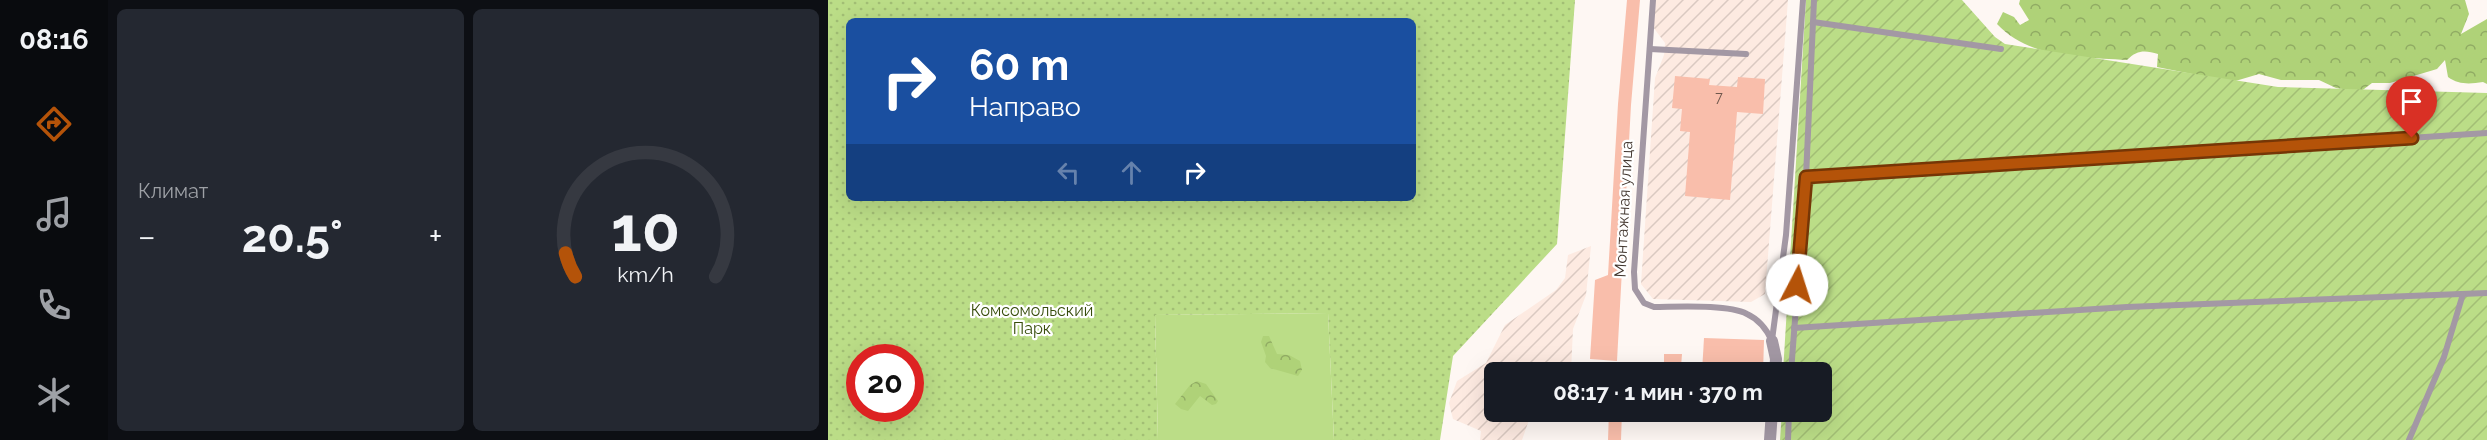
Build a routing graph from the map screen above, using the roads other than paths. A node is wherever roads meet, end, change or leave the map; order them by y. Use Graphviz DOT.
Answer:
graph roads {
  1 [pos="1653,0"];
  2 [pos="1803,0"];
  3 [pos="1814,0"];
  4 [pos="1813,22"];
  5 [pos="1650,49"];
  6 [pos="2001,49"];
  7 [pos="1746,54"];
  8 [pos="2487,133"];
  9 [pos="1806,177"];
  10 [pos="2487,293"];
  11 [pos="2463,294"];
  12 [pos="1794,328"];
  13 [pos="1772,341"];
  14 [pos="1776,362"];
  15 [pos="1792,362"];
  16 [pos="1771,422"];
  17 [pos="1789,422"];
  18 [pos="1770,440"];
  19 [pos="1788,440"];
  20 [pos="2409,440"];
  1 -- 5 [label="lane"];
  2 -- 13 [label="lane"];
  3 -- 4 [label="lane"];
  4 -- 6 [label="lane"];
  4 -- 9 [label="lane"];
  5 -- 7 [label="lane"];
  5 -- 13 [label="lane, Монтажная улица"];
  8 -- 9 [label="lane"];
  9 -- 12 [label="lane"];
  10 -- 11 [label="lane"];
  11 -- 12 [label="lane"];
  11 -- 20 [label="lane"];
  12 -- 15 [label="lane"];
  13 -- 14 [label="street"];
  16 -- 18 [label="street"];
  17 -- 19 [label="lane"];
}
